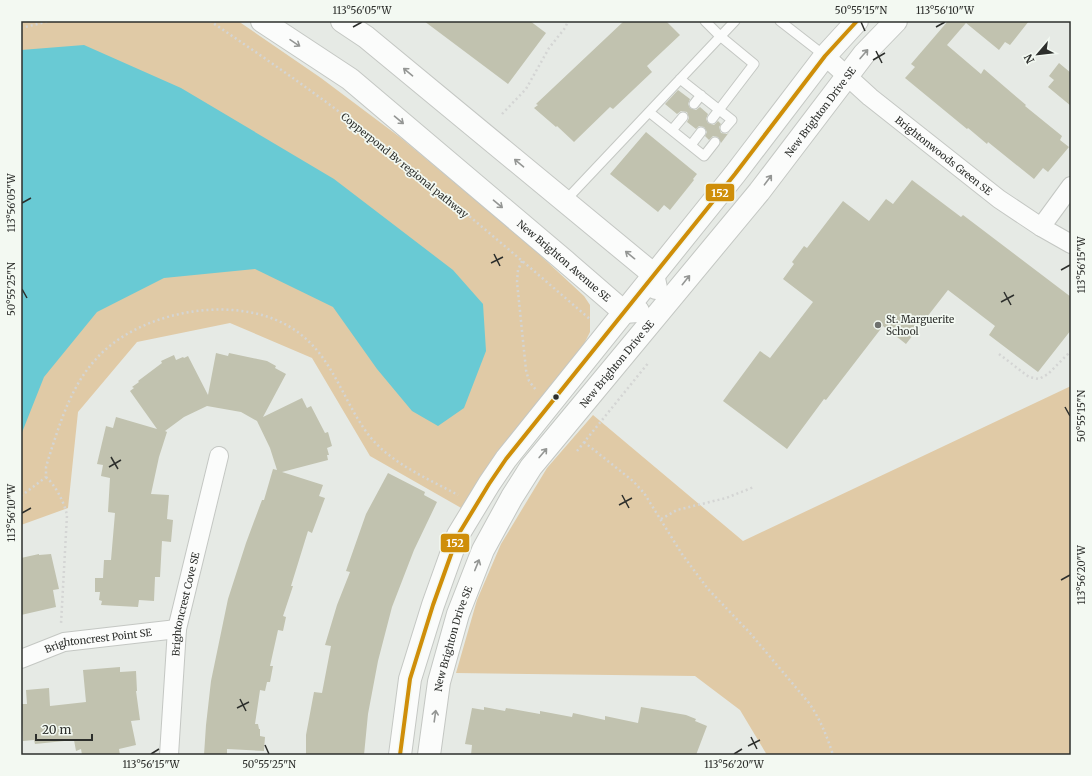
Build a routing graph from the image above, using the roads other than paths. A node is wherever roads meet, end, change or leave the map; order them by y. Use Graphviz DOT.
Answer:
graph roads {
  1 [pos="262,21"];
  2 [pos="342,21"];
  3 [pos="705,21"];
  4 [pos="734,21"];
  5 [pos="857,21"];
  6 [pos="896,21"];
  7 [pos="785,23"];
  8 [pos="720,36"];
  9 [pos="825,56"];
  10 [pos="847,77"];
  11 [pos="680,79"];
  12 [pos="701,95"];
  13 [pos="694,104"];
  14 [pos="719,110"];
  15 [pos="649,112"];
  16 [pos="683,117"];
  17 [pos="712,119"];
  18 [pos="725,128"];
  19 [pos="672,130"];
  20 [pos="702,132"];
  21 [pos="715,142"];
  22 [pos="691,145"];
  23 [pos="1071,186"];
  24 [pos="565,201"];
  25 [pos="1041,227"];
  26 [pos="1071,244"];
  27 [pos="653,274"];
  28 [pos="661,310"];
  29 [pos="624,312"];
  30 [pos="219,456"];
  31 [pos="177,629"];
  32 [pos="21,659"];
  33 [pos="169,755"];
  34 [pos="400,755"];
  35 [pos="429,755"];
  1 -- 29 [label="street, New Brighton Avenue SE, one-way"];
  24 -- 2 [label="street, one-way"];
  3 -- 8 [label="lane"];
  4 -- 8 [label="lane"];
  5 -- 9 [label="street"];
  10 -- 6 [label="street, New Brighton Drive SE, one-way"];
  7 -- 9 [label="lane"];
  8 -- 11 [label="lane"];
  8 -- 14 [label="lane"];
  9 -- 10 [label="street, Brightonwoods Green SE"];
  9 -- 27 [label="street"];
  10 -- 25 [label="street, Brightonwoods Green SE"];
  28 -- 10 [label="street, New Brighton Drive SE, one-way"];
  11 -- 12 [label="lane"];
  11 -- 15 [label="lane"];
  12 -- 13 [label="lane"];
  12 -- 14 [label="lane"];
  14 -- 17 [label="lane"];
  14 -- 18 [label="lane"];
  15 -- 19 [label="lane"];
  15 -- 24 [label="lane"];
  16 -- 19 [label="lane"];
  19 -- 22 [label="lane"];
  20 -- 22 [label="lane"];
  21 -- 22 [label="lane"];
  23 -- 25 [label="street"];
  27 -- 24 [label="street, one-way"];
  25 -- 26 [label="street, Brightonwoods Green SE"];
  27 -- 28 [label="street"];
  27 -- 29 [label="street"];
  28 -- 29 [label="street"];
  35 -- 28 [label="street, New Brighton Drive SE, one-way"];
  29 -- 34 [label="street"];
  30 -- 31 [label="street, Brightoncrest Cove SE"];
  31 -- 32 [label="street, Brightoncrest Point SE"];
  31 -- 33 [label="street, Brightoncrest Cove SE"];
}
